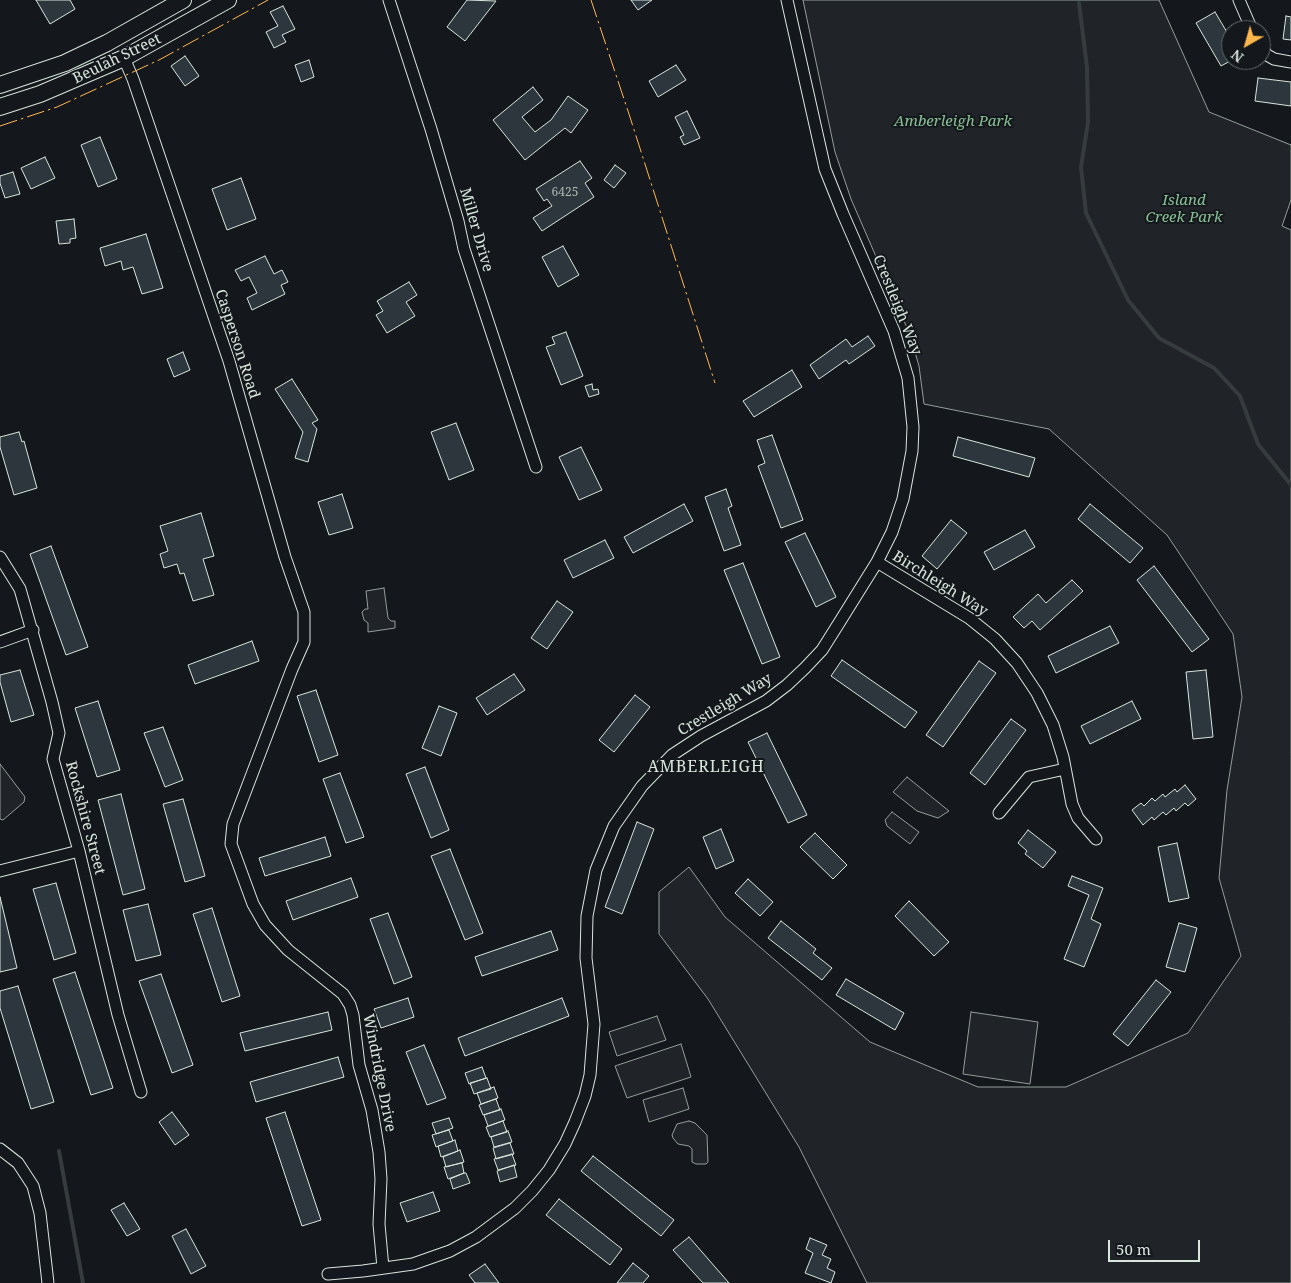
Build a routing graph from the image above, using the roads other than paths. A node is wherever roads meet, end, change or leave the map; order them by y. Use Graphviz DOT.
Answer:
graph roads {
  1 [pos="184,0"];
  2 [pos="228,0"];
  3 [pos="389,0"];
  4 [pos="787,0"];
  5 [pos="1240,0"];
  6 [pos="1248,20"];
  7 [pos="1271,57"];
  8 [pos="124,58"];
  9 [pos="1291,62"];
  10 [pos="0,85"];
  11 [pos="0,106"];
  12 [pos="536,467"];
  13 [pos="0,557"];
  14 [pos="877,562"];
  15 [pos="33,630"];
  16 [pos="0,642"];
  17 [pos="304,642"];
  18 [pos="1065,769"];
  19 [pos="999,813"];
  20 [pos="1096,839"];
  21 [pos="79,851"];
  22 [pos="0,871"];
  23 [pos="141,1092"];
  24 [pos="0,1148"];
  25 [pos="383,1268"];
  26 [pos="328,1274"];
  27 [pos="48,1283"];
  1 -- 10 [label="main road, Beulah Street"];
  2 -- 8 [label="main road, Beulah Street"];
  3 -- 12 [label="street, Miller Drive"];
  4 -- 14 [label="street, Crestleigh Way"];
  5 -- 6 [label="street"];
  7 -- 9 [label="street"];
  8 -- 11 [label="main road, Beulah Street"];
  8 -- 17 [label="street, Casperson Road"];
  13 -- 15 [label="street, Rockshire Street"];
  14 -- 18 [label="street, Birchleigh Way"];
  14 -- 25 [label="street, Crestleigh Way"];
  15 -- 16 [label="street"];
  15 -- 21 [label="street, Rockshire Street"];
  17 -- 25 [label="street, Windridge Drive"];
  18 -- 19 [label="street"];
  18 -- 20 [label="street, Birchleigh Way"];
  21 -- 22 [label="street"];
  21 -- 23 [label="street, Rockshire Street"];
  24 -- 27 [label="street"];
  25 -- 26 [label="street, Crestleigh Way"];
}
